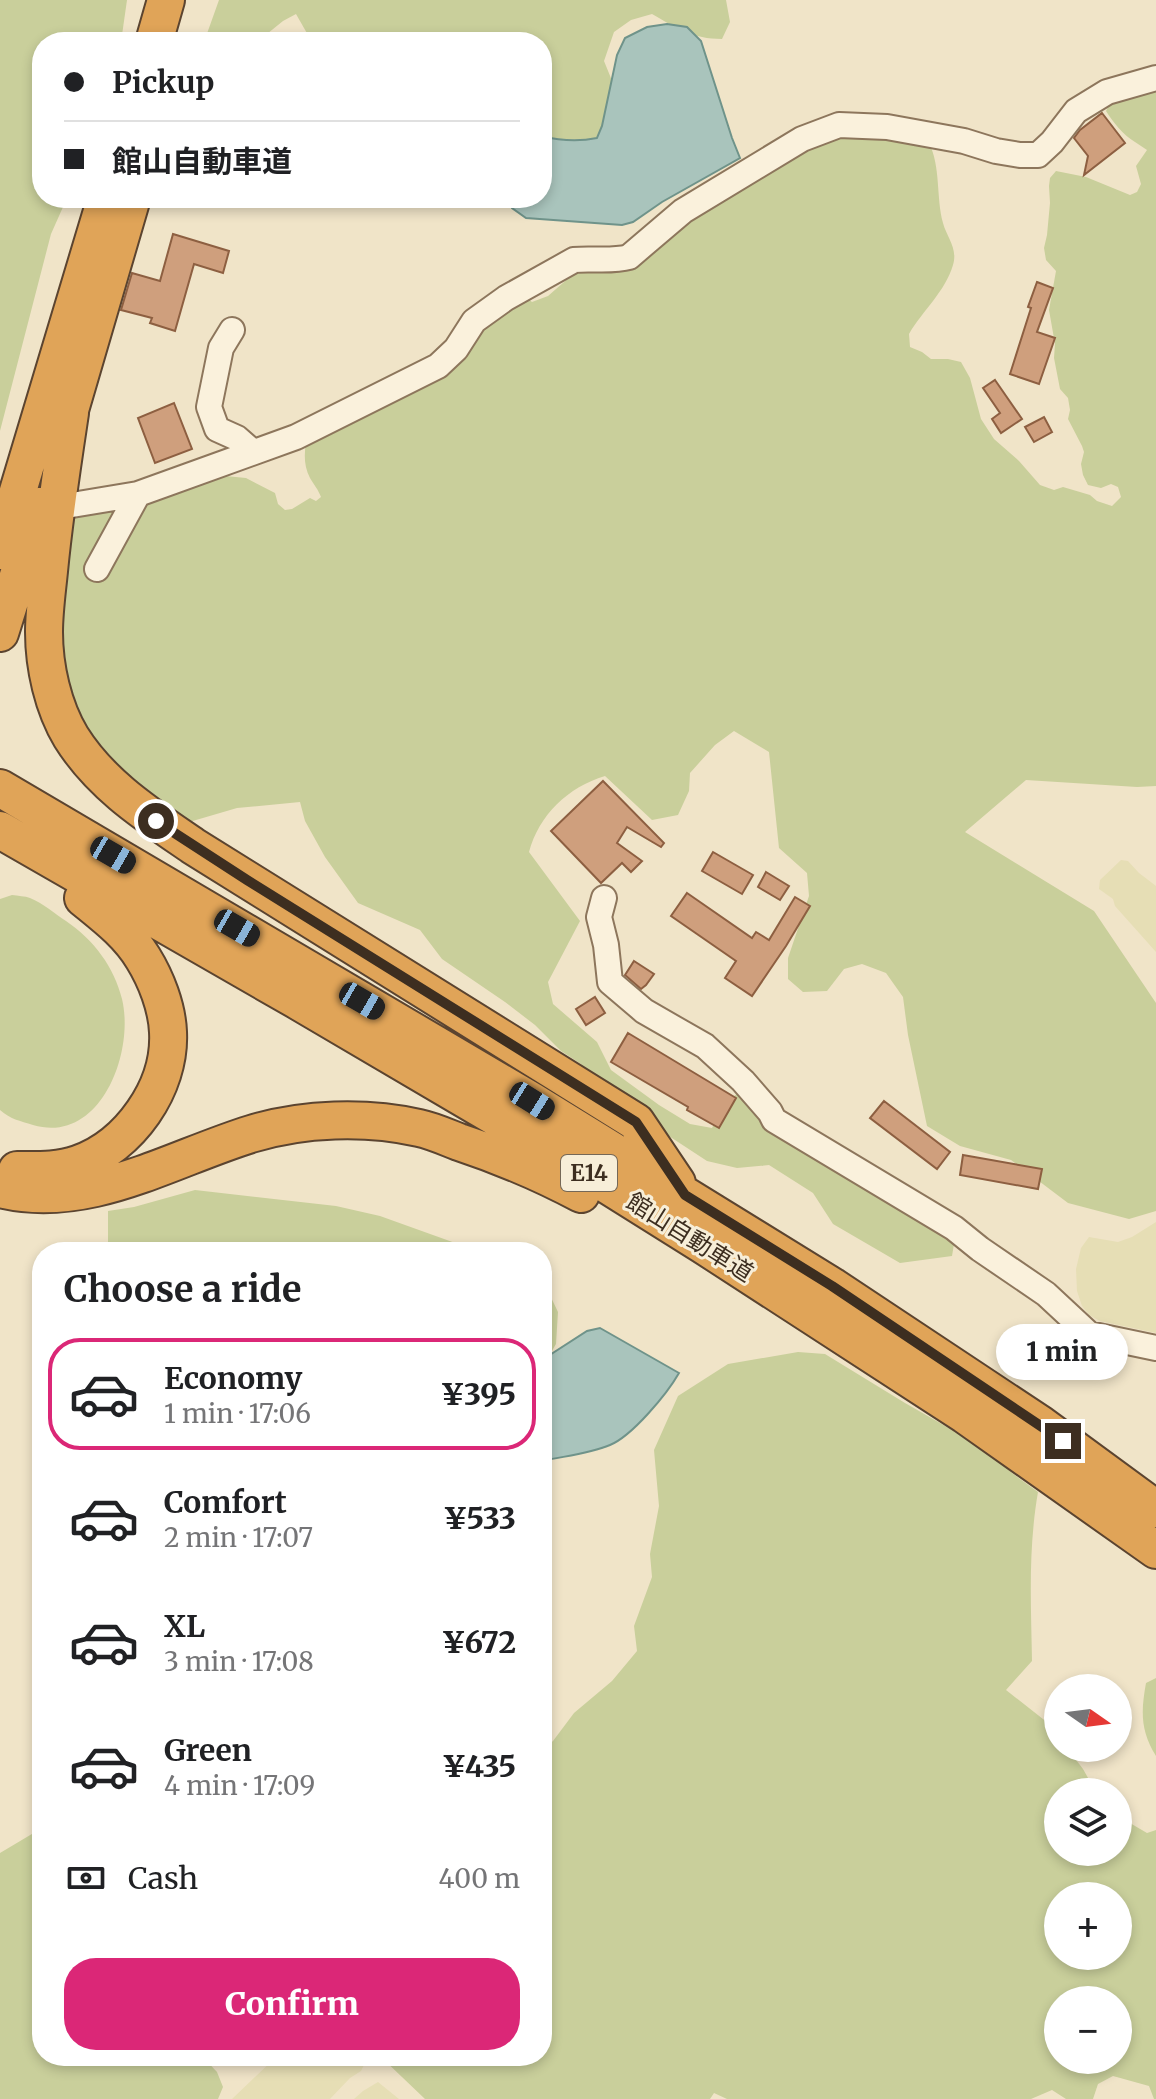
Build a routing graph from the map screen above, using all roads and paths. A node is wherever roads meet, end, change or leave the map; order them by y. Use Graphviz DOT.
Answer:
graph roads {
  1 [pos="166,0"];
  2 [pos="189,0"];
  3 [pos="157,32"];
  4 [pos="180,32"];
  5 [pos="1156,78"];
  6 [pos="104,208"];
  7 [pos="128,208"];
  8 [pos="232,330"];
  9 [pos="58,408"];
  10 [pos="253,452"];
  11 [pos="0,480"];
  12 [pos="138,494"];
  13 [pos="72,505"];
  14 [pos="0,551"];
  15 [pos="97,569"];
  16 [pos="0,633"];
  17 [pos="0,788"];
  18 [pos="0,830"];
  19 [pos="43,855"];
  20 [pos="604,898"];
  21 [pos="0,1166"];
  22 [pos="0,1189"];
  23 [pos="685,1195"];
  24 [pos="850,1340"];
  25 [pos="1156,1348"];
  26 [pos="1156,1509"];
  27 [pos="1156,1550"];
  1 -- 3 [label="highway"];
  2 -- 4 [label="highway"];
  5 -- 10 [label="street"];
  6 -- 9 [label="highway"];
  7 -- 9 [label="highway"];
  8 -- 10 [label="street"];
  9 -- 11 [label="highway"];
  9 -- 14 [label="highway"];
  9 -- 16 [label="highway"];
  9 -- 23 [label="highway"];
  10 -- 12 [label="street"];
  12 -- 13 [label="street"];
  12 -- 15 [label="street"];
  17 -- 23 [label="highway, 館山自動車道 / E14"];
  18 -- 19 [label="highway, 館山自動車道 / E14"];
  19 -- 21 [label="highway"];
  19 -- 24 [label="highway, 館山自動車道 / E14"];
  20 -- 25 [label="street"];
  22 -- 24 [label="highway"];
  23 -- 26 [label="highway, 館山自動車道 / E14"];
  24 -- 27 [label="highway, 館山自動車道 / E14"];
}
